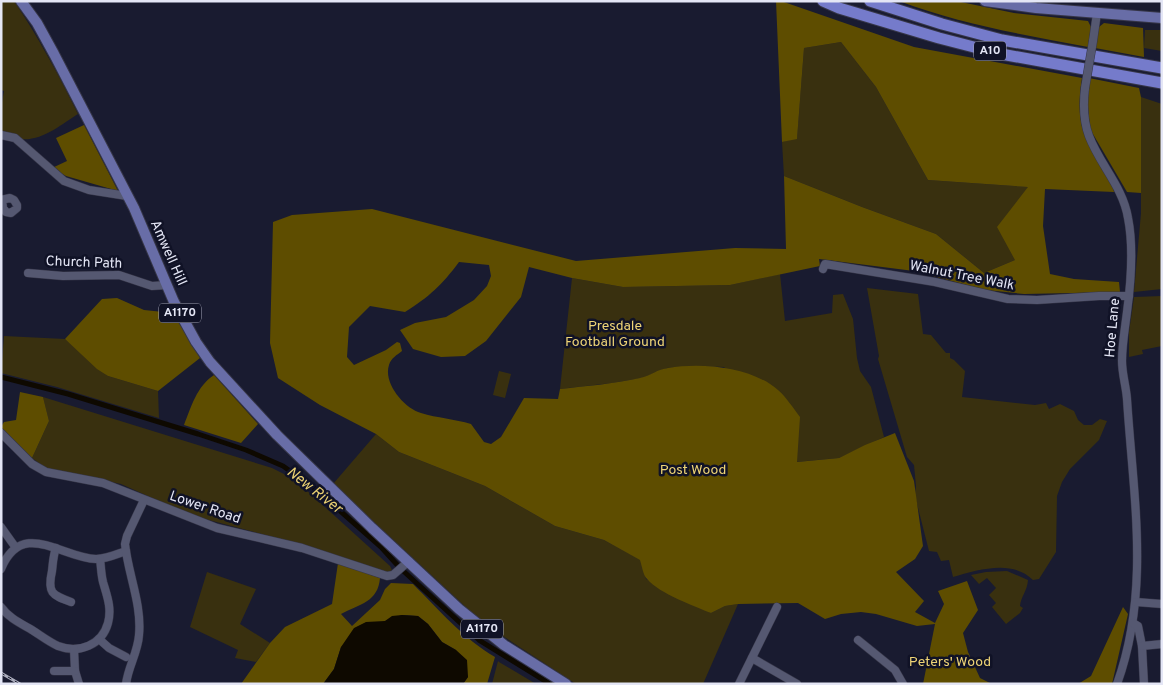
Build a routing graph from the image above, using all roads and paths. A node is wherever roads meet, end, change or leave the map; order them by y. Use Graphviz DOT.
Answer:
graph roads {
  1 [pos="20,1"];
  2 [pos="823,1"];
  3 [pos="870,1"];
  4 [pos="984,1"];
  5 [pos="1097,13"];
  6 [pos="1162,18"];
  7 [pos="1162,68"];
  8 [pos="1161,83"];
  9 [pos="1,135"];
  10 [pos="127,196"];
  11 [pos="824,269"];
  12 [pos="28,273"];
  13 [pos="167,285"];
  14 [pos="1129,296"];
  15 [pos="1,433"];
  16 [pos="144,500"];
  17 [pos="1,527"];
  18 [pos="16,548"];
  19 [pos="56,548"];
  20 [pos="126,551"];
  21 [pos="100,559"];
  22 [pos="403,566"];
  23 [pos="1,569"];
  24 [pos="71,602"];
  25 [pos="1136,602"];
  26 [pos="1162,604"];
  27 [pos="1,607"];
  28 [pos="777,607"];
  29 [pos="1133,623"];
  30 [pos="99,639"];
  31 [pos="858,640"];
  32 [pos="1162,644"];
  33 [pos="1142,646"];
  34 [pos="74,649"];
  35 [pos="126,657"];
  36 [pos="752,658"];
  37 [pos="54,671"];
  38 [pos="75,671"];
  39 [pos="79,684"];
  40 [pos="126,684"];
  41 [pos="566,684"];
  42 [pos="740,684"];
  43 [pos="798,684"];
  44 [pos="903,684"];
  45 [pos="1117,684"];
  46 [pos="1144,684"];
  1 -- 10 [label="main road, Amwell Hill / A1170"];
  2 -- 8 [label="highway, A10"];
  3 -- 7 [label="highway, A10"];
  4 -- 5 [label="main road"];
  5 -- 6 [label="main road"];
  5 -- 14 [label="street, Hoe Lane, bridge"];
  9 -- 10 [label="street"];
  10 -- 13 [label="main road, Amwell Hill / A1170"];
  11 -- 14 [label="street, Walnut Tree Walk"];
  12 -- 13 [label="street, Church Path"];
  13 -- 22 [label="main road, Amwell Hill / A1170"];
  14 -- 25 [label="street, Hoe Lane"];
  15 -- 16 [label="street, Lower Road"];
  16 -- 20 [label="street"];
  16 -- 22 [label="street, Lower Road"];
  17 -- 18 [label="street"];
  18 -- 19 [label="street"];
  18 -- 23 [label="street"];
  19 -- 21 [label="street"];
  19 -- 24 [label="street"];
  20 -- 21 [label="street"];
  20 -- 40 [label="street"];
  21 -- 30 [label="street"];
  22 -- 41 [label="main road, A1170"];
  25 -- 26 [label="street"];
  25 -- 29 [label="street, Hoe Lane"];
  27 -- 34 [label="street"];
  28 -- 36 [label="street"];
  29 -- 33 [label="street"];
  29 -- 45 [label="street, Hoe Lane"];
  30 -- 34 [label="street"];
  30 -- 35 [label="street"];
  31 -- 44 [label="street"];
  32 -- 33 [label="street"];
  33 -- 46 [label="street"];
  34 -- 38 [label="street"];
  36 -- 42 [label="street"];
  36 -- 43 [label="street"];
  37 -- 38 [label="street"];
  38 -- 39 [label="street"];
}
